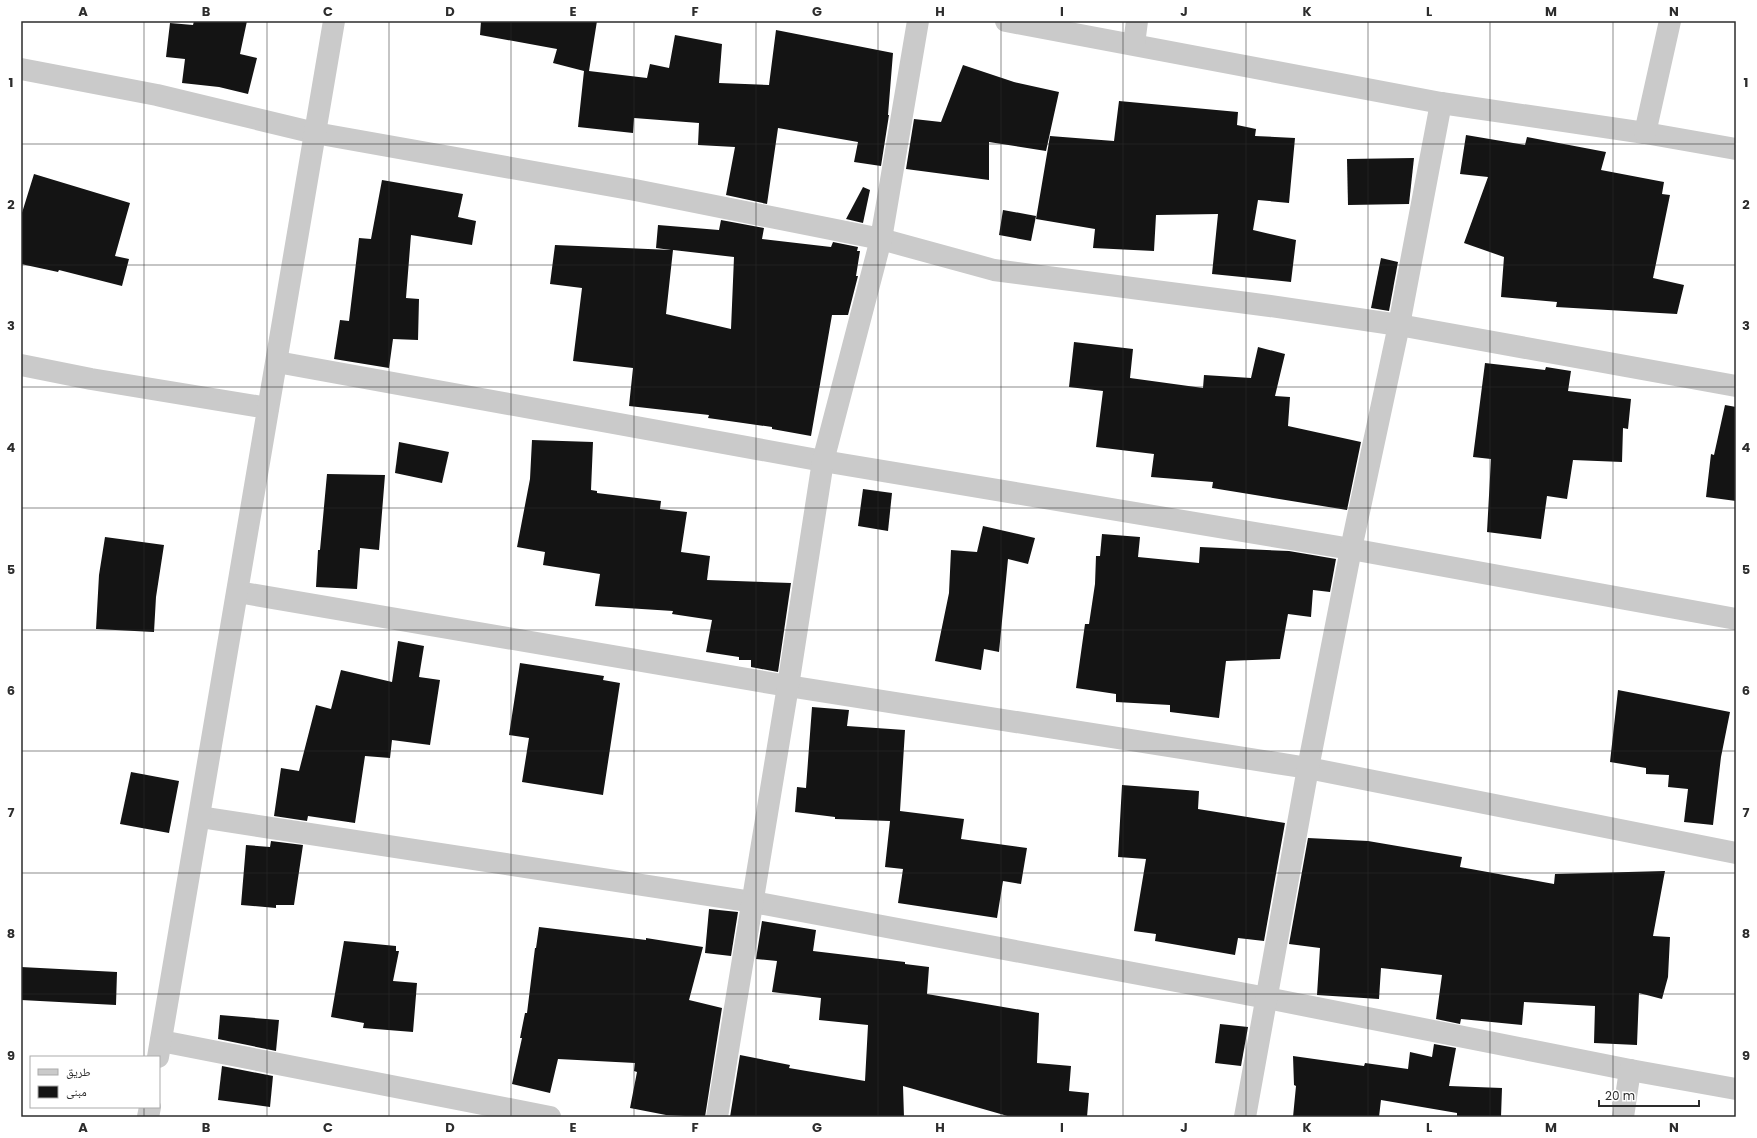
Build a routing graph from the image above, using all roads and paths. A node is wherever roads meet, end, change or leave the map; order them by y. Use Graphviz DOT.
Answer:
graph roads {
  1 [pos="334,21"];
  2 [pos="918,21"];
  3 [pos="1006,21"];
  4 [pos="1137,21"];
  5 [pos="1670,21"];
  6 [pos="1134,44"];
  7 [pos="21,69"];
  8 [pos="1441,103"];
  9 [pos="315,133"];
  10 [pos="1645,133"];
  11 [pos="1736,149"];
  12 [pos="881,239"];
  13 [pos="1399,325"];
  14 [pos="277,362"];
  15 [pos="21,365"];
  16 [pos="1736,386"];
  17 [pos="268,408"];
  18 [pos="823,461"];
  19 [pos="1351,549"];
  20 [pos="238,592"];
  21 [pos="1736,619"];
  22 [pos="788,686"];
  23 [pos="1308,768"];
  24 [pos="200,817"];
  25 [pos="1736,853"];
  26 [pos="753,902"];
  27 [pos="1267,998"];
  28 [pos="160,1049"];
  29 [pos="1630,1070"];
  30 [pos="1736,1089"];
  31 [pos="550,1117"];
  32 [pos="717,1117"];
  33 [pos="1245,1117"];
  34 [pos="1623,1117"];
  1 -- 9 [label="street"];
  2 -- 12 [label="street"];
  3 -- 6 [label="street"];
  4 -- 6 [label="street"];
  5 -- 10 [label="street"];
  6 -- 8 [label="street"];
  7 -- 9 [label="street"];
  8 -- 10 [label="street"];
  8 -- 13 [label="street"];
  9 -- 12 [label="street"];
  9 -- 14 [label="street"];
  10 -- 11 [label="street"];
  12 -- 13 [label="street"];
  12 -- 18 [label="street"];
  13 -- 16 [label="street"];
  13 -- 19 [label="street"];
  14 -- 17 [label="street"];
  14 -- 18 [label="street"];
  15 -- 17 [label="street"];
  17 -- 20 [label="street"];
  18 -- 19 [label="street"];
  18 -- 22 [label="street"];
  19 -- 21 [label="street"];
  19 -- 23 [label="street"];
  20 -- 22 [label="street"];
  20 -- 24 [label="street"];
  22 -- 23 [label="street"];
  22 -- 26 [label="street"];
  23 -- 25 [label="street"];
  23 -- 27 [label="street"];
  24 -- 26 [label="street"];
  24 -- 28 [label="street"];
  26 -- 27 [label="street"];
  26 -- 32 [label="street"];
  27 -- 29 [label="street"];
  27 -- 33 [label="street"];
  28 -- 31 [label="street"];
  29 -- 30 [label="street"];
  29 -- 34 [label="street"];
}
